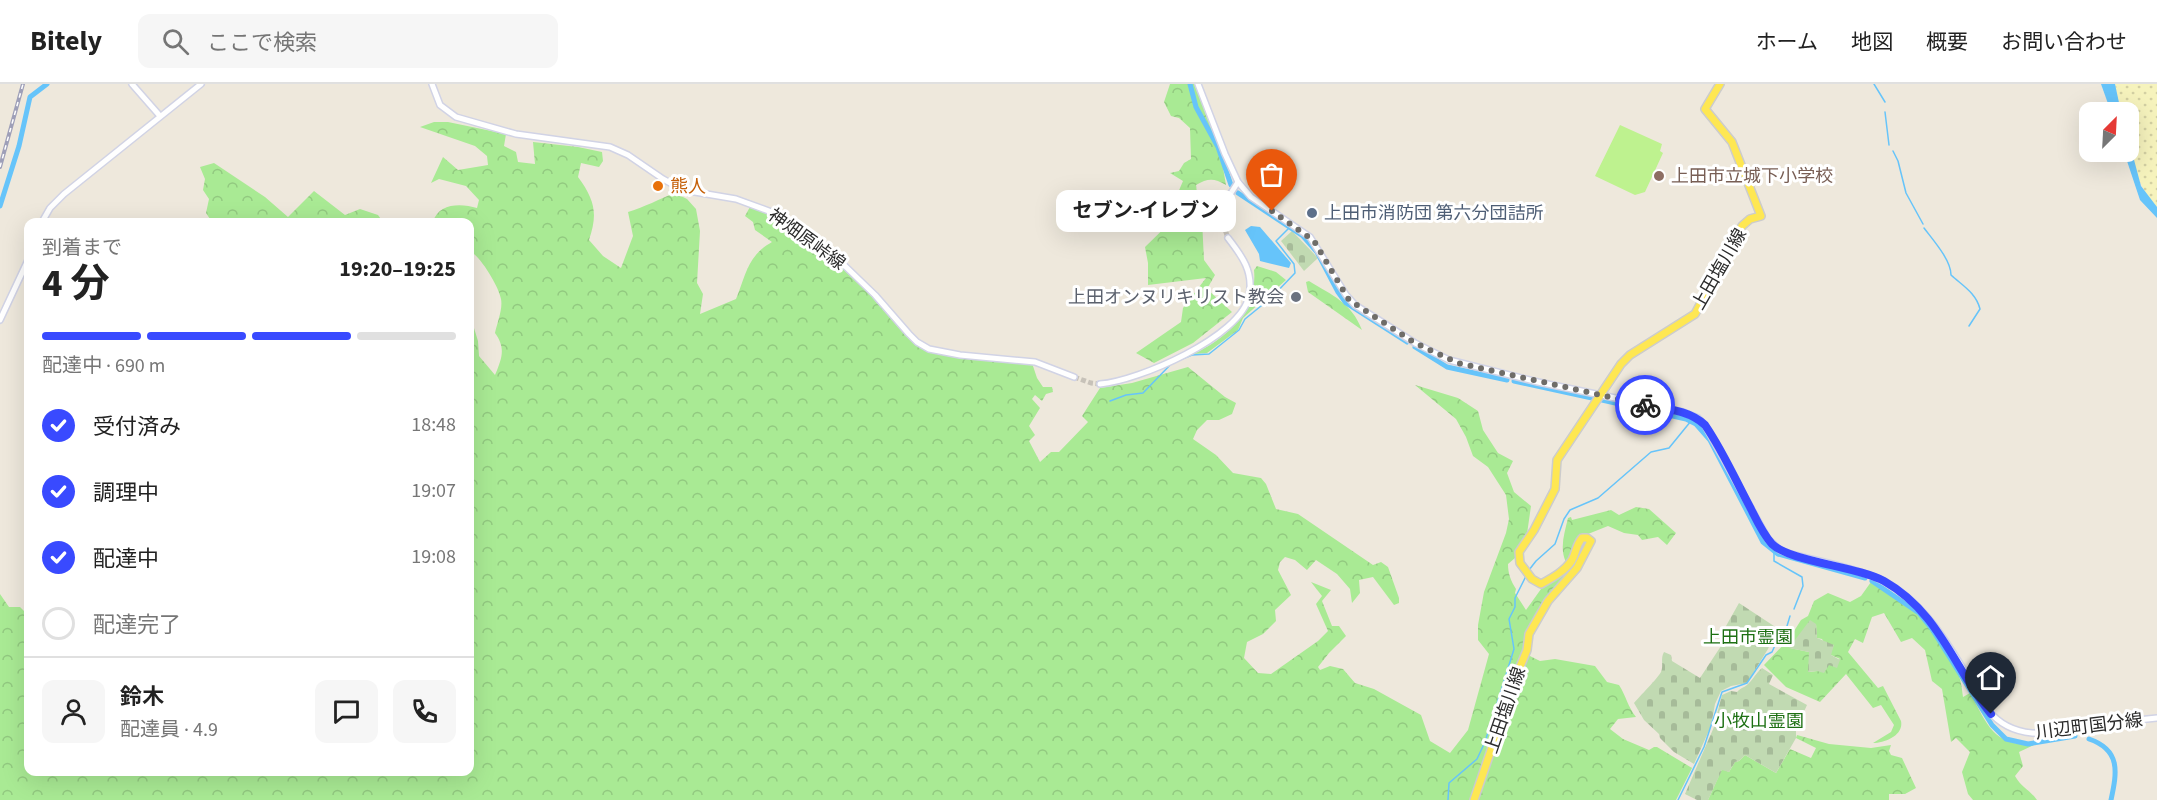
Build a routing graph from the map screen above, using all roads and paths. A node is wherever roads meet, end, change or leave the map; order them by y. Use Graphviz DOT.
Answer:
graph roads {
  1 [pos="132,84"];
  2 [pos="201,84"];
  3 [pos="432,84"];
  4 [pos="1198,84"];
  5 [pos="1720,84"];
  6 [pos="160,116"];
  7 [pos="1238,182"];
  8 [pos="45,218"];
  9 [pos="1223,224"];
  10 [pos="1228,238"];
  11 [pos="24,269"];
  12 [pos="0,320"];
  13 [pos="1074,377"];
  14 [pos="1100,384"];
  15 [pos="1600,395"];
  16 [pos="2157,718"];
  17 [pos="1474,800"];
  1 -- 6 [label="street"];
  2 -- 6 [label="street"];
  3 -- 13 [label="street, 神畑原峠線"];
  4 -- 7 [label="street, 川辺町国分線"];
  5 -- 15 [label="main road, 上田塩川線"];
  6 -- 8 [label="street"];
  7 -- 9 [label="street"];
  7 -- 15 [label="street, 川辺町国分線"];
  10 -- 14 [label="street"];
  11 -- 12 [label="street"];
  15 -- 16 [label="street, 川辺町国分線"];
  15 -- 17 [label="main road, 上田塩川線"];
}
